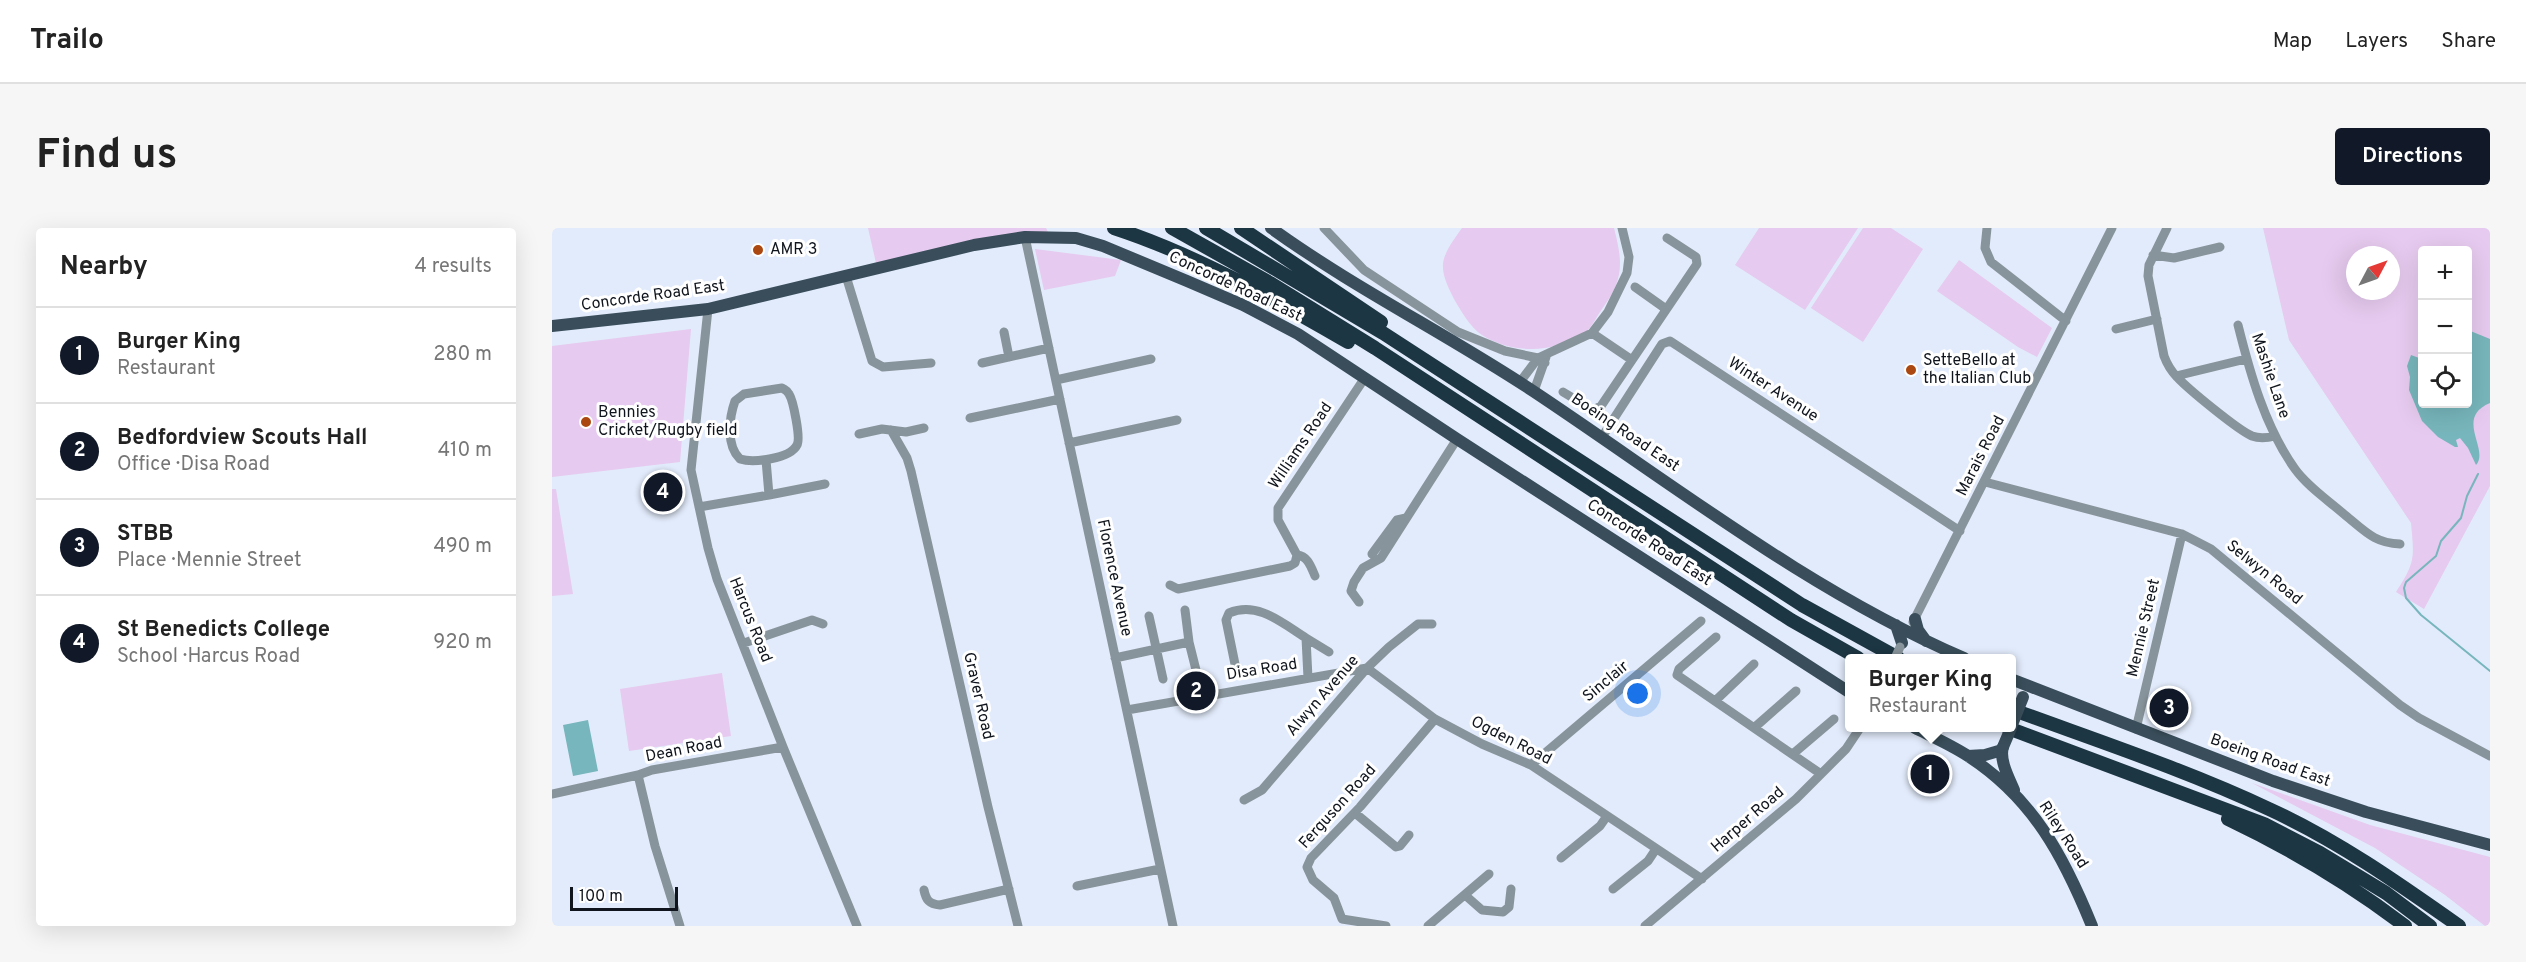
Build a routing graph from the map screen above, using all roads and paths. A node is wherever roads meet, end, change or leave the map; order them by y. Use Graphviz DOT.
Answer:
graph roads {
  1 [pos="1114,228"];
  2 [pos="1172,228"];
  3 [pos="1206,228"];
  4 [pos="1241,228"];
  5 [pos="1271,228"];
  6 [pos="1323,228"];
  7 [pos="1622,228"];
  8 [pos="1987,228"];
  9 [pos="2112,228"];
  10 [pos="2166,228"];
  11 [pos="1025,237"];
  12 [pos="1667,238"];
  13 [pos="2220,247"];
  14 [pos="2153,255"];
  15 [pos="846,276"];
  16 [pos="1635,287"];
  17 [pos="708,309"];
  18 [pos="1666,309"];
  19 [pos="2157,319"];
  20 [pos="2066,321"];
  21 [pos="2238,325"];
  22 [pos="552,326"];
  23 [pos="2116,329"];
  24 [pos="1004,332"];
  25 [pos="1592,333"];
  26 [pos="1049,348"];
  27 [pos="1009,357"];
  28 [pos="1543,358"];
  29 [pos="2246,359"];
  30 [pos="1151,360"];
  31 [pos="1632,360"];
  32 [pos="931,363"];
  33 [pos="982,363"];
  34 [pos="2176,376"];
  35 [pos="1364,379"];
  36 [pos="1056,380"];
  37 [pos="1520,382"];
  38 [pos="1534,391"];
  39 [pos="1563,392"];
  40 [pos="1476,393"];
  41 [pos="1060,399"];
  42 [pos="970,418"];
  43 [pos="1177,420"];
  44 [pos="924,428"];
  45 [pos="891,430"];
  46 [pos="1500,431"];
  47 [pos="860,434"];
  48 [pos="2275,436"];
  49 [pos="1602,437"];
  50 [pos="1457,440"];
  51 [pos="1069,443"];
  52 [pos="766,460"];
  53 [pos="1985,482"];
  54 [pos="825,484"];
  55 [pos="769,495"];
  56 [pos="699,507"];
  57 [pos="1406,518"];
  58 [pos="1960,531"];
  59 [pos="2182,534"];
  60 [pos="2400,544"];
  61 [pos="1372,554"];
  62 [pos="1297,555"];
  63 [pos="1315,576"];
  64 [pos="1170,585"];
  65 [pos="1359,602"];
  66 [pos="1185,610"];
  67 [pos="1149,615"];
  68 [pos="1915,619"];
  69 [pos="1701,621"];
  70 [pos="823,624"];
  71 [pos="1432,624"];
  72 [pos="1716,637"];
  73 [pos="1306,638"];
  74 [pos="1924,641"];
  75 [pos="1190,642"];
  76 [pos="744,643"];
  77 [pos="1901,647"];
  78 [pos="1155,649"];
  79 [pos="1329,652"];
  80 [pos="1851,654"];
  81 [pos="1955,654"];
  82 [pos="1115,658"];
  83 [pos="1754,664"];
  84 [pos="1367,668"];
  85 [pos="1236,669"];
  86 [pos="1196,670"];
  87 [pos="1308,678"];
  88 [pos="1163,679"];
  89 [pos="2016,681"];
  90 [pos="2016,685"];
  91 [pos="1845,690"];
  92 [pos="1796,692"];
  93 [pos="2023,696"];
  94 [pos="1715,701"];
  95 [pos="2075,705"];
  96 [pos="1127,710"];
  97 [pos="2016,711"];
  98 [pos="2016,713"];
  99 [pos="1435,719"];
  100 [pos="1834,719"];
  101 [pos="1755,728"];
  102 [pos="2016,729"];
  103 [pos="2136,729"];
  104 [pos="1858,732"];
  105 [pos="1923,732"];
  106 [pos="2008,732"];
  107 [pos="783,747"];
  108 [pos="2002,748"];
  109 [pos="1794,753"];
  110 [pos="1968,756"];
  111 [pos="2490,756"];
  112 [pos="1531,765"];
  113 [pos="1821,774"];
  114 [pos="638,775"];
  115 [pos="2143,778"];
  116 [pos="552,794"];
  117 [pos="2017,796"];
  118 [pos="1245,800"];
  119 [pos="1355,813"];
  120 [pos="1607,816"];
  121 [pos="1409,835"];
  122 [pos="2490,845"];
  123 [pos="1656,849"];
  124 [pos="1561,858"];
  125 [pos="1160,869"];
  126 [pos="1489,874"];
  127 [pos="1702,879"];
  128 [pos="1077,886"];
  129 [pos="1009,889"];
  130 [pos="1511,889"];
  131 [pos="1613,889"];
  132 [pos="924,890"];
  133 [pos="1465,895"];
  134 [pos="1341,922"];
  135 [pos="680,926"];
  136 [pos="857,926"];
  137 [pos="1018,926"];
  138 [pos="1173,926"];
  139 [pos="1386,926"];
  140 [pos="1428,926"];
  141 [pos="1646,926"];
  142 [pos="2092,926"];
  143 [pos="2406,926"];
  144 [pos="2430,926"];
  145 [pos="2459,926"];
  1 -- 46 [label="highway"];
  2 -- 46 [label="highway"];
  3 -- 40 [label="highway"];
  4 -- 40 [label="highway"];
  5 -- 37 [label="main road, Boeing Road East"];
  6 -- 28 [label="street"];
  7 -- 25 [label="street"];
  8 -- 20 [label="street"];
  9 -- 20 [label="street, Marais Road"];
  10 -- 14 [label="street"];
  11 -- 15 [label="main road, Concorde Road East"];
  11 -- 26 [label="street, Florence Avenue"];
  11 -- 35 [label="main road, Concorde Road East"];
  12 -- 18 [label="street"];
  13 -- 14 [label="street"];
  14 -- 19 [label="street"];
  15 -- 17 [label="main road, Concorde Road East"];
  15 -- 32 [label="street"];
  16 -- 18 [label="street"];
  17 -- 22 [label="main road, Concorde Road East"];
  17 -- 56 [label="street, Harcus Road"];
  18 -- 31 [label="street"];
  19 -- 23 [label="street"];
  19 -- 34 [label="street"];
  20 -- 53 [label="street, Marais Road"];
  21 -- 29 [label="street, Mashie Lane"];
  24 -- 27 [label="street"];
  25 -- 28 [label="street"];
  25 -- 31 [label="street"];
  26 -- 27 [label="street"];
  26 -- 36 [label="street, Florence Avenue"];
  27 -- 33 [label="street"];
  28 -- 37 [label="street"];
  28 -- 38 [label="street"];
  29 -- 34 [label="street"];
  29 -- 48 [label="street, Mashie Lane"];
  30 -- 36 [label="street"];
  31 -- 39 [label="street"];
  34 -- 48 [label="street"];
  35 -- 50 [label="main road, Concorde Road East"];
  35 -- 62 [label="street, Williams Road"];
  36 -- 41 [label="street, Florence Avenue"];
  37 -- 38 [label="main road, Boeing Road East"];
  38 -- 49 [label="main road, Boeing Road East"];
  40 -- 77 [label="highway"];
  41 -- 42 [label="street"];
  41 -- 51 [label="street, Florence Avenue"];
  43 -- 51 [label="street"];
  44 -- 45 [label="street"];
  45 -- 47 [label="street"];
  45 -- 129 [label="street, Graver Road"];
  46 -- 80 [label="highway"];
  48 -- 60 [label="street, Mashie Lane"];
  49 -- 58 [label="street, Winter Avenue"];
  49 -- 77 [label="main road, Boeing Road East"];
  50 -- 57 [label="street"];
  50 -- 91 [label="main road, Concorde Road East"];
  51 -- 82 [label="street, Florence Avenue"];
  52 -- 52 [label="street"];
  52 -- 55 [label="street"];
  53 -- 58 [label="street, Marais Road"];
  53 -- 59 [label="street, Selwyn Road"];
  54 -- 55 [label="street"];
  55 -- 56 [label="street"];
  56 -- 76 [label="street, Harcus Road"];
  57 -- 61 [label="street"];
  57 -- 65 [label="street"];
  58 -- 68 [label="street, Marais Road"];
  59 -- 103 [label="street, Mennie Street"];
  59 -- 111 [label="street, Selwyn Road"];
  62 -- 63 [label="street"];
  62 -- 64 [label="street"];
  66 -- 75 [label="street"];
  67 -- 78 [label="street"];
  68 -- 74 [label="main road"];
  68 -- 77 [label="street, Marais Road"];
  69 -- 112 [label="street, Sinclair"];
  70 -- 76 [label="street"];
  71 -- 84 [label="street, Alwyn Avenue"];
  72 -- 94 [label="street"];
  73 -- 79 [label="street"];
  73 -- 85 [label="street"];
  73 -- 87 [label="street"];
  74 -- 77 [label="main road, Boeing Road East"];
  74 -- 81 [label="main road, Boeing Road East"];
  75 -- 78 [label="street"];
  75 -- 86 [label="street"];
  76 -- 107 [label="street, Harcus Road"];
  78 -- 82 [label="street"];
  78 -- 88 [label="street"];
  82 -- 96 [label="street, Florence Avenue"];
  83 -- 94 [label="street"];
  84 -- 87 [label="street, Disa Road"];
  84 -- 99 [label="street, Ogden Road"];
  84 -- 118 [label="street, Alwyn Avenue"];
  87 -- 96 [label="street, Disa Road"];
  89 -- 95 [label="main road, Boeing Road East"];
  90 -- 93 [label="main road"];
  92 -- 101 [label="street"];
  93 -- 95 [label="main road"];
  93 -- 98 [label="main road, bridge"];
  94 -- 101 [label="street"];
  95 -- 103 [label="main road, Boeing Road East"];
  96 -- 125 [label="street, Florence Avenue"];
  97 -- 145 [label="highway"];
  99 -- 112 [label="street, Ogden Road"];
  99 -- 119 [label="street, Ferguson Road"];
  100 -- 109 [label="street"];
  101 -- 109 [label="street"];
  102 -- 115 [label="highway"];
  103 -- 122 [label="main road, Boeing Road East"];
  104 -- 113 [label="street, Harper Road"];
  105 -- 110 [label="main road"];
  106 -- 108 [label="main road, bridge"];
  107 -- 114 [label="street, Dean Road"];
  107 -- 136 [label="street, Harcus Road"];
  108 -- 110 [label="main road"];
  108 -- 117 [label="main road"];
  109 -- 113 [label="street"];
  110 -- 117 [label="main road"];
  112 -- 120 [label="street, Ogden Road"];
  113 -- 127 [label="street, Harper Road"];
  114 -- 116 [label="street"];
  114 -- 135 [label="street, Dean Road"];
  115 -- 143 [label="highway"];
  115 -- 144 [label="highway"];
  117 -- 142 [label="main road, Riley Road"];
  119 -- 121 [label="street"];
  119 -- 134 [label="street, Ferguson Road"];
  120 -- 123 [label="street, Ogden Road"];
  120 -- 124 [label="street"];
  123 -- 127 [label="street, Ogden Road"];
  123 -- 131 [label="street"];
  125 -- 128 [label="street"];
  125 -- 138 [label="street, Florence Avenue"];
  126 -- 133 [label="street"];
  127 -- 141 [label="street, Harper Road"];
  129 -- 132 [label="street"];
  129 -- 137 [label="street, Graver Road"];
  130 -- 133 [label="street"];
  133 -- 140 [label="street"];
  134 -- 139 [label="street, Ferguson Road"];
}
